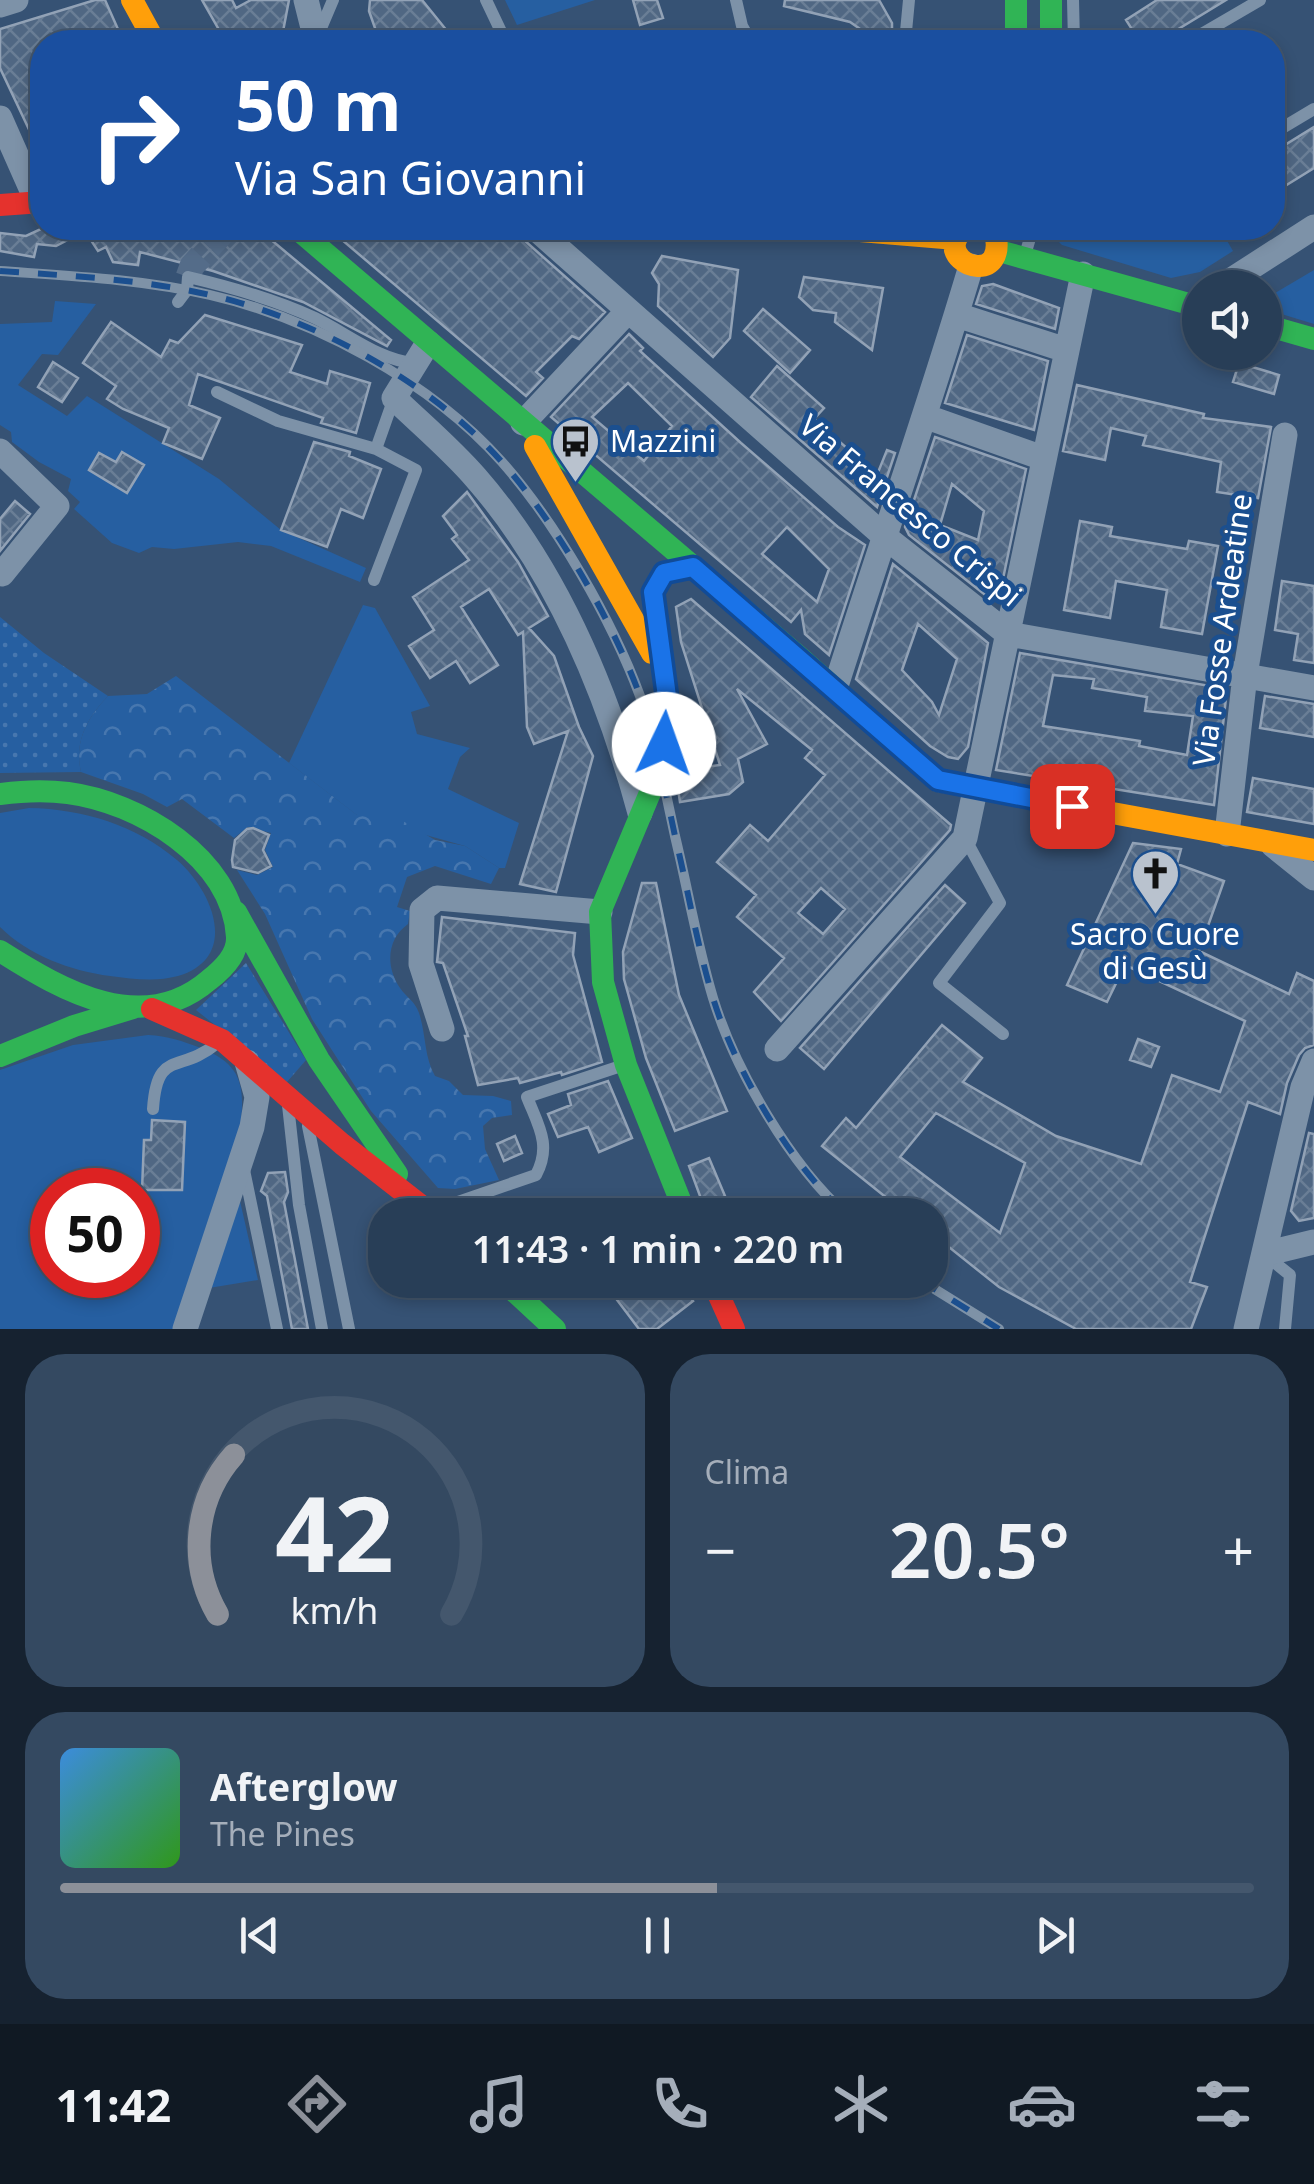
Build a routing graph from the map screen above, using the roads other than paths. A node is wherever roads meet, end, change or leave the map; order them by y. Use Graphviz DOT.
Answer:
graph roads {
  1 [pos="16,0"];
  2 [pos="132,0"];
  3 [pos="306,0"];
  4 [pos="333,0"];
  5 [pos="486,0"];
  6 [pos="736,0"];
  7 [pos="910,0"];
  8 [pos="1016,0"];
  9 [pos="1051,0"];
  10 [pos="1074,0"];
  11 [pos="1260,0"];
  12 [pos="0,5"];
  13 [pos="148,30"];
  14 [pos="313,30"];
  15 [pos="321,30"];
  16 [pos="500,30"];
  17 [pos="744,30"];
  18 [pos="906,30"];
  19 [pos="1016,30"];
  20 [pos="1051,30"];
  21 [pos="1074,30"];
  22 [pos="1209,30"];
  23 [pos="1314,109"];
  24 [pos="0,118"];
  25 [pos="1285,126"];
  26 [pos="30,182"];
  27 [pos="30,204"];
  28 [pos="0,206"];
  29 [pos="1314,227"];
  30 [pos="308,240"];
  31 [pos="548,240"];
  32 [pos="960,240"];
  33 [pos="995,240"];
  34 [pos="1002,240"];
  35 [pos="1030,240"];
  36 [pos="1024,258"];
  37 [pos="971,266"];
  38 [pos="1247,270"];
  39 [pos="1083,274"];
  40 [pos="1182,300"];
  41 [pos="178,302"];
  42 [pos="628,312"];
  43 [pos="957,314"];
  44 [pos="1282,330"];
  45 [pos="1314,338"];
  46 [pos="1066,350"];
  47 [pos="422,354"];
  48 [pos="218,392"];
  49 [pos="394,398"];
  50 [pos="927,418"];
  51 [pos="522,423"];
  52 [pos="1286,435"];
  53 [pos="376,449"];
  54 [pos="0,451"];
  55 [pos="1043,458"];
  56 [pos="884,536"];
  57 [pos="693,567"];
  58 [pos="2,574"];
  59 [pos="374,580"];
  60 [pos="1008,634"];
  61 [pos="1246,675"];
  62 [pos="666,683"];
  63 [pos="835,688"];
  64 [pos="1314,688"];
  65 [pos="974,787"];
  66 [pos="0,794"];
  67 [pos="640,813"];
  68 [pos="1226,834"];
  69 [pos="964,838"];
  70 [pos="1269,842"];
  71 [pos="1314,842"];
  72 [pos="1314,850"];
  73 [pos="1314,878"];
  74 [pos="230,903"];
  75 [pos="600,912"];
  76 [pos="0,952"];
  77 [pos="143,1008"];
  78 [pos="442,1029"];
  79 [pos="1003,1034"];
  80 [pos="222,1040"];
  81 [pos="777,1049"];
  82 [pos="0,1056"];
  83 [pos="1314,1061"];
  84 [pos="247,1062"];
  85 [pos="626,1065"];
  86 [pos="297,1105"];
  87 [pos="153,1109"];
  88 [pos="241,1158"];
  89 [pos="412,1198"];
  90 [pos="418,1198"];
  91 [pos="462,1198"];
  92 [pos="679,1198"];
  93 [pos="1314,1242"];
  94 [pos="1264,1254"];
  95 [pos="521,1298"];
  96 [pos="718,1298"];
  97 [pos="720,1298"];
  98 [pos="186,1329"];
  99 [pos="277,1329"];
  100 [pos="322,1329"];
  101 [pos="349,1329"];
  102 [pos="555,1329"];
  103 [pos="726,1329"];
  104 [pos="734,1329"];
  105 [pos="1246,1329"];
  106 [pos="1285,1329"];
  1 -- 12 [label="street"];
  2 -- 13 [label="main road"];
  3 -- 14 [label="street"];
  4 -- 15 [label="lane"];
  5 -- 16 [label="lane"];
  6 -- 17 [label="lane"];
  7 -- 18 [label="lane"];
  8 -- 19 [label="main road"];
  9 -- 20 [label="main road"];
  10 -- 21 [label="lane"];
  11 -- 22 [label="lane"];
  23 -- 25 [label="lane"];
  24 -- 26 [label="street"];
  27 -- 28 [label="main road"];
  29 -- 38 [label="street"];
  30 -- 47 [label="main road"];
  31 -- 42 [label="street, Via Francesco Crispi"];
  32 -- 37 [label="main road"];
  33 -- 37 [label="main road"];
  34 -- 36 [label="main road"];
  35 -- 36 [label="lane"];
  36 -- 39 [label="main road"];
  37 -- 43 [label="street"];
  39 -- 40 [label="main road"];
  39 -- 46 [label="street"];
  41 -- 47 [label="lane"];
  42 -- 51 [label="street"];
  42 -- 56 [label="street, Via Francesco Crispi"];
  43 -- 46 [label="street"];
  43 -- 50 [label="street"];
  44 -- 45 [label="main road"];
  46 -- 55 [label="street"];
  47 -- 49 [label="street"];
  47 -- 51 [label="main road"];
  48 -- 53 [label="lane"];
  49 -- 53 [label="lane"];
  49 -- 67 [label="street"];
  50 -- 55 [label="street"];
  50 -- 56 [label="street"];
  51 -- 57 [label="main road"];
  51 -- 62 [label="main road"];
  52 -- 61 [label="street, Via Fosse Ardeatine"];
  53 -- 59 [label="lane"];
  54 -- 58 [label="street"];
  55 -- 60 [label="street"];
  56 -- 60 [label="street, Via Francesco Crispi"];
  56 -- 63 [label="street"];
  57 -- 62 [label="main road"];
  57 -- 63 [label="main road"];
  60 -- 61 [label="street, Via Francesco Crispi"];
  60 -- 65 [label="street"];
  61 -- 64 [label="street, Via Francesco Crispi"];
  61 -- 68 [label="street, Via Fosse Ardeatine"];
  62 -- 67 [label="main road"];
  63 -- 65 [label="main road"];
  65 -- 68 [label="main road"];
  65 -- 69 [label="street"];
  66 -- 74 [label="main road"];
  67 -- 75 [label="main road"];
  68 -- 70 [label="main road"];
  69 -- 79 [label="lane"];
  69 -- 81 [label="street"];
  70 -- 71 [label="street"];
  70 -- 72 [label="main road"];
  70 -- 73 [label="street"];
  74 -- 77 [label="main road"];
  74 -- 90 [label="main road"];
  75 -- 78 [label="street"];
  75 -- 85 [label="main road"];
  76 -- 77 [label="main road"];
  77 -- 80 [label="main road"];
  77 -- 82 [label="main road"];
  80 -- 84 [label="main road"];
  80 -- 87 [label="lane"];
  83 -- 94 [label="street"];
  84 -- 86 [label="main road"];
  84 -- 88 [label="street"];
  85 -- 91 [label="lane"];
  85 -- 92 [label="main road"];
  86 -- 89 [label="main road"];
  86 -- 100 [label="lane"];
  86 -- 101 [label="lane"];
  88 -- 98 [label="street"];
  88 -- 99 [label="lane"];
  93 -- 94 [label="street"];
  94 -- 105 [label="street"];
  94 -- 106 [label="lane"];
  95 -- 102 [label="main road"];
  96 -- 103 [label="main road"];
  97 -- 104 [label="main road"];
}
